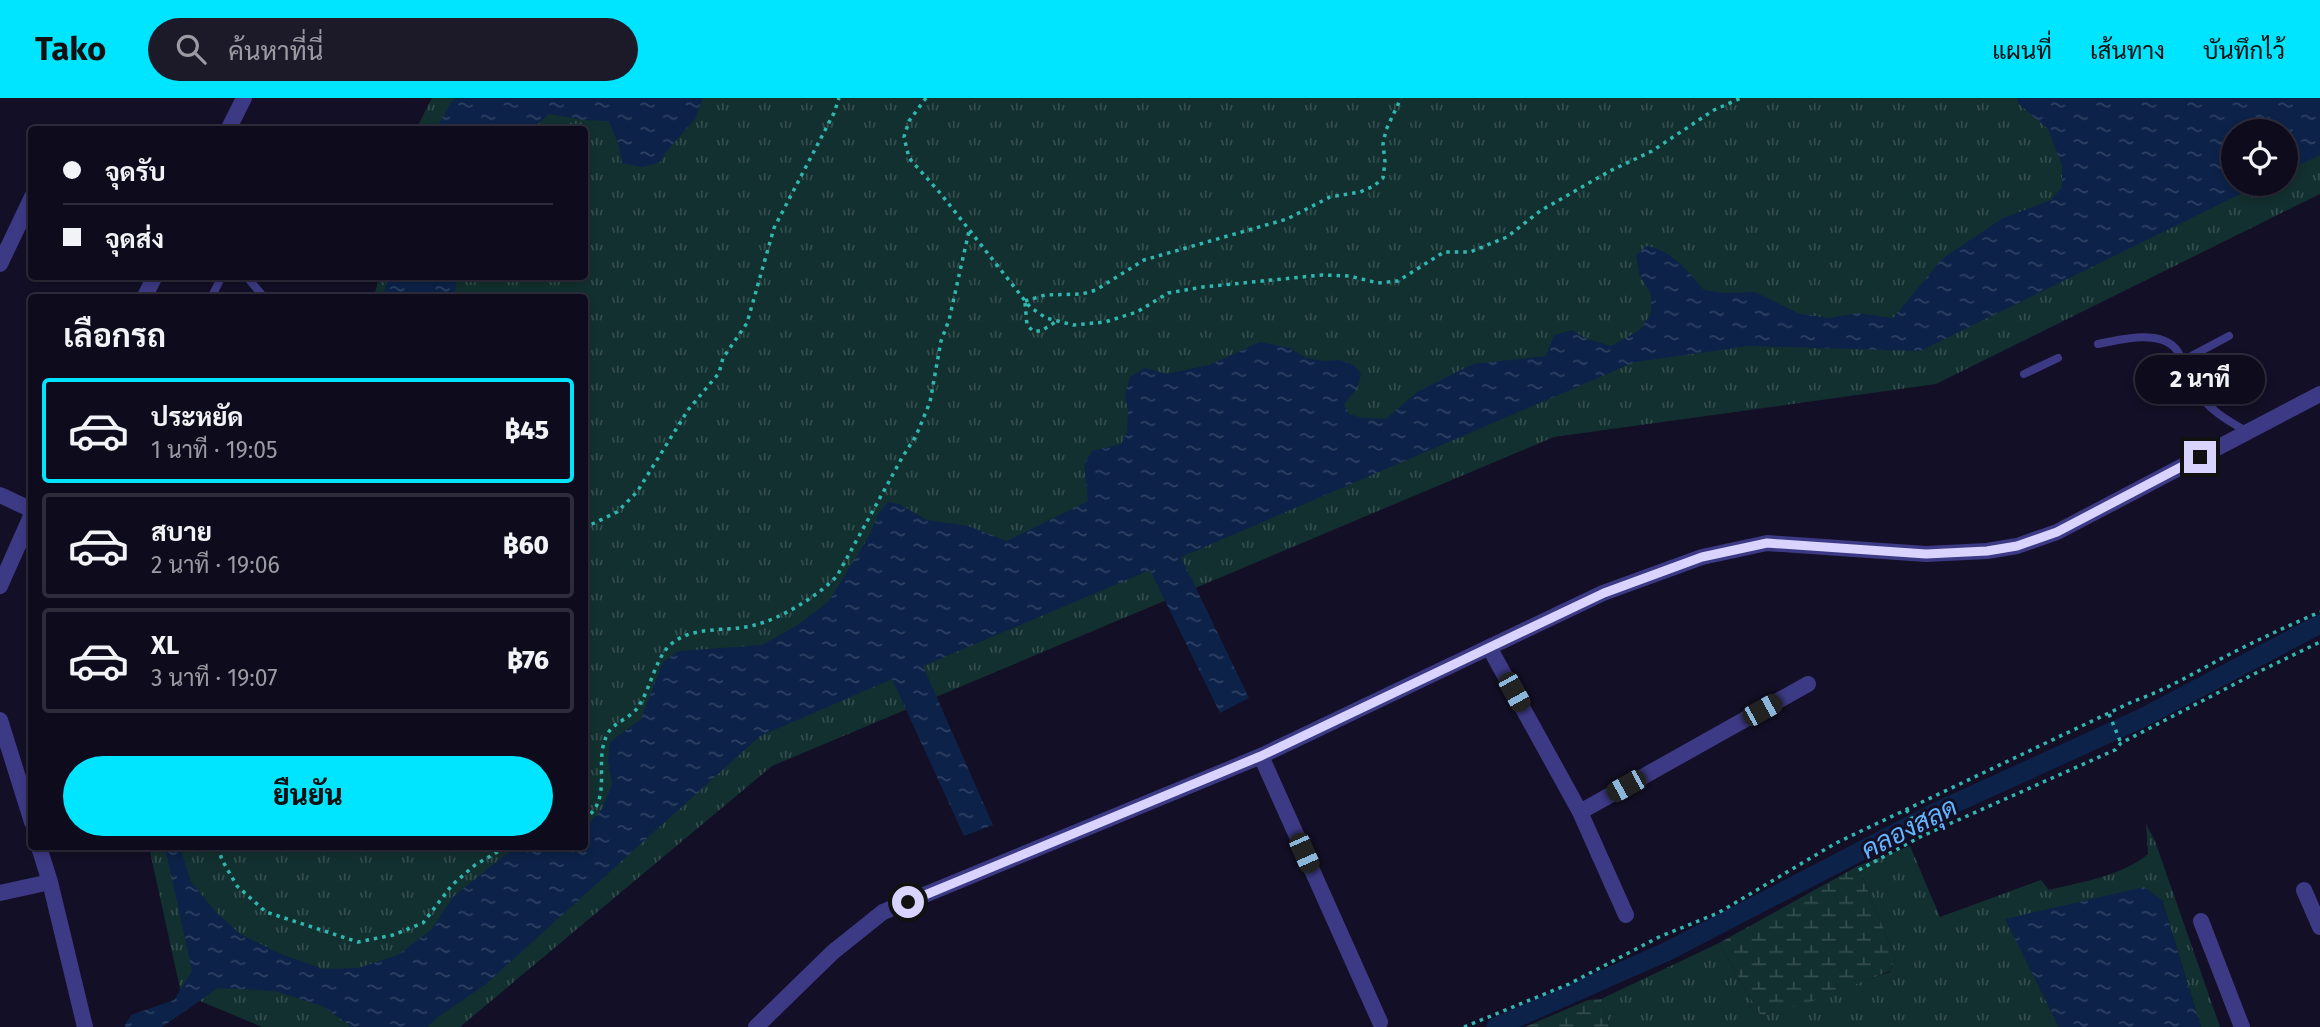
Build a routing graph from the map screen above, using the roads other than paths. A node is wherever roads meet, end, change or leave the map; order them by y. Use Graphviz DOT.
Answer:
graph roads {
  1 [pos="244,98"];
  2 [pos="230,126"];
  3 [pos="28,205"];
  4 [pos="0,264"];
  5 [pos="249,280"];
  6 [pos="261,294"];
  7 [pos="2229,336"];
  8 [pos="2098,345"];
  9 [pos="2058,358"];
  10 [pos="2182,361"];
  11 [pos="2024,374"];
  12 [pos="2320,394"];
  13 [pos="2248,432"];
  14 [pos="0,495"];
  15 [pos="28,510"];
  16 [pos="28,521"];
  17 [pos="0,586"];
  18 [pos="1489,647"];
  19 [pos="1808,684"];
  20 [pos="1,727"];
  21 [pos="1261,756"];
  22 [pos="28,810"];
  23 [pos="1580,812"];
  24 [pos="40,850"];
  25 [pos="50,882"];
  26 [pos="2304,890"];
  27 [pos="0,893"];
  28 [pos="1626,915"];
  29 [pos="2201,922"];
  30 [pos="2320,927"];
  31 [pos="1380,1021"];
  32 [pos="85,1027"];
  33 [pos="756,1027"];
  34 [pos="2242,1027"];
  1 -- 2 [label="street"];
  3 -- 4 [label="street"];
  5 -- 6 [label="lane"];
  7 -- 10 [label="lane"];
  8 -- 10 [label="lane"];
  9 -- 11 [label="lane"];
  10 -- 13 [label="lane"];
  12 -- 13 [label="street"];
  13 -- 18 [label="street"];
  14 -- 15 [label="street"];
  16 -- 17 [label="street"];
  18 -- 21 [label="street"];
  18 -- 23 [label="street"];
  19 -- 23 [label="street"];
  20 -- 22 [label="street"];
  21 -- 31 [label="street"];
  21 -- 33 [label="street"];
  23 -- 28 [label="street"];
  24 -- 25 [label="street"];
  25 -- 27 [label="street"];
  25 -- 32 [label="street"];
  26 -- 30 [label="street"];
  29 -- 34 [label="street"];
}
